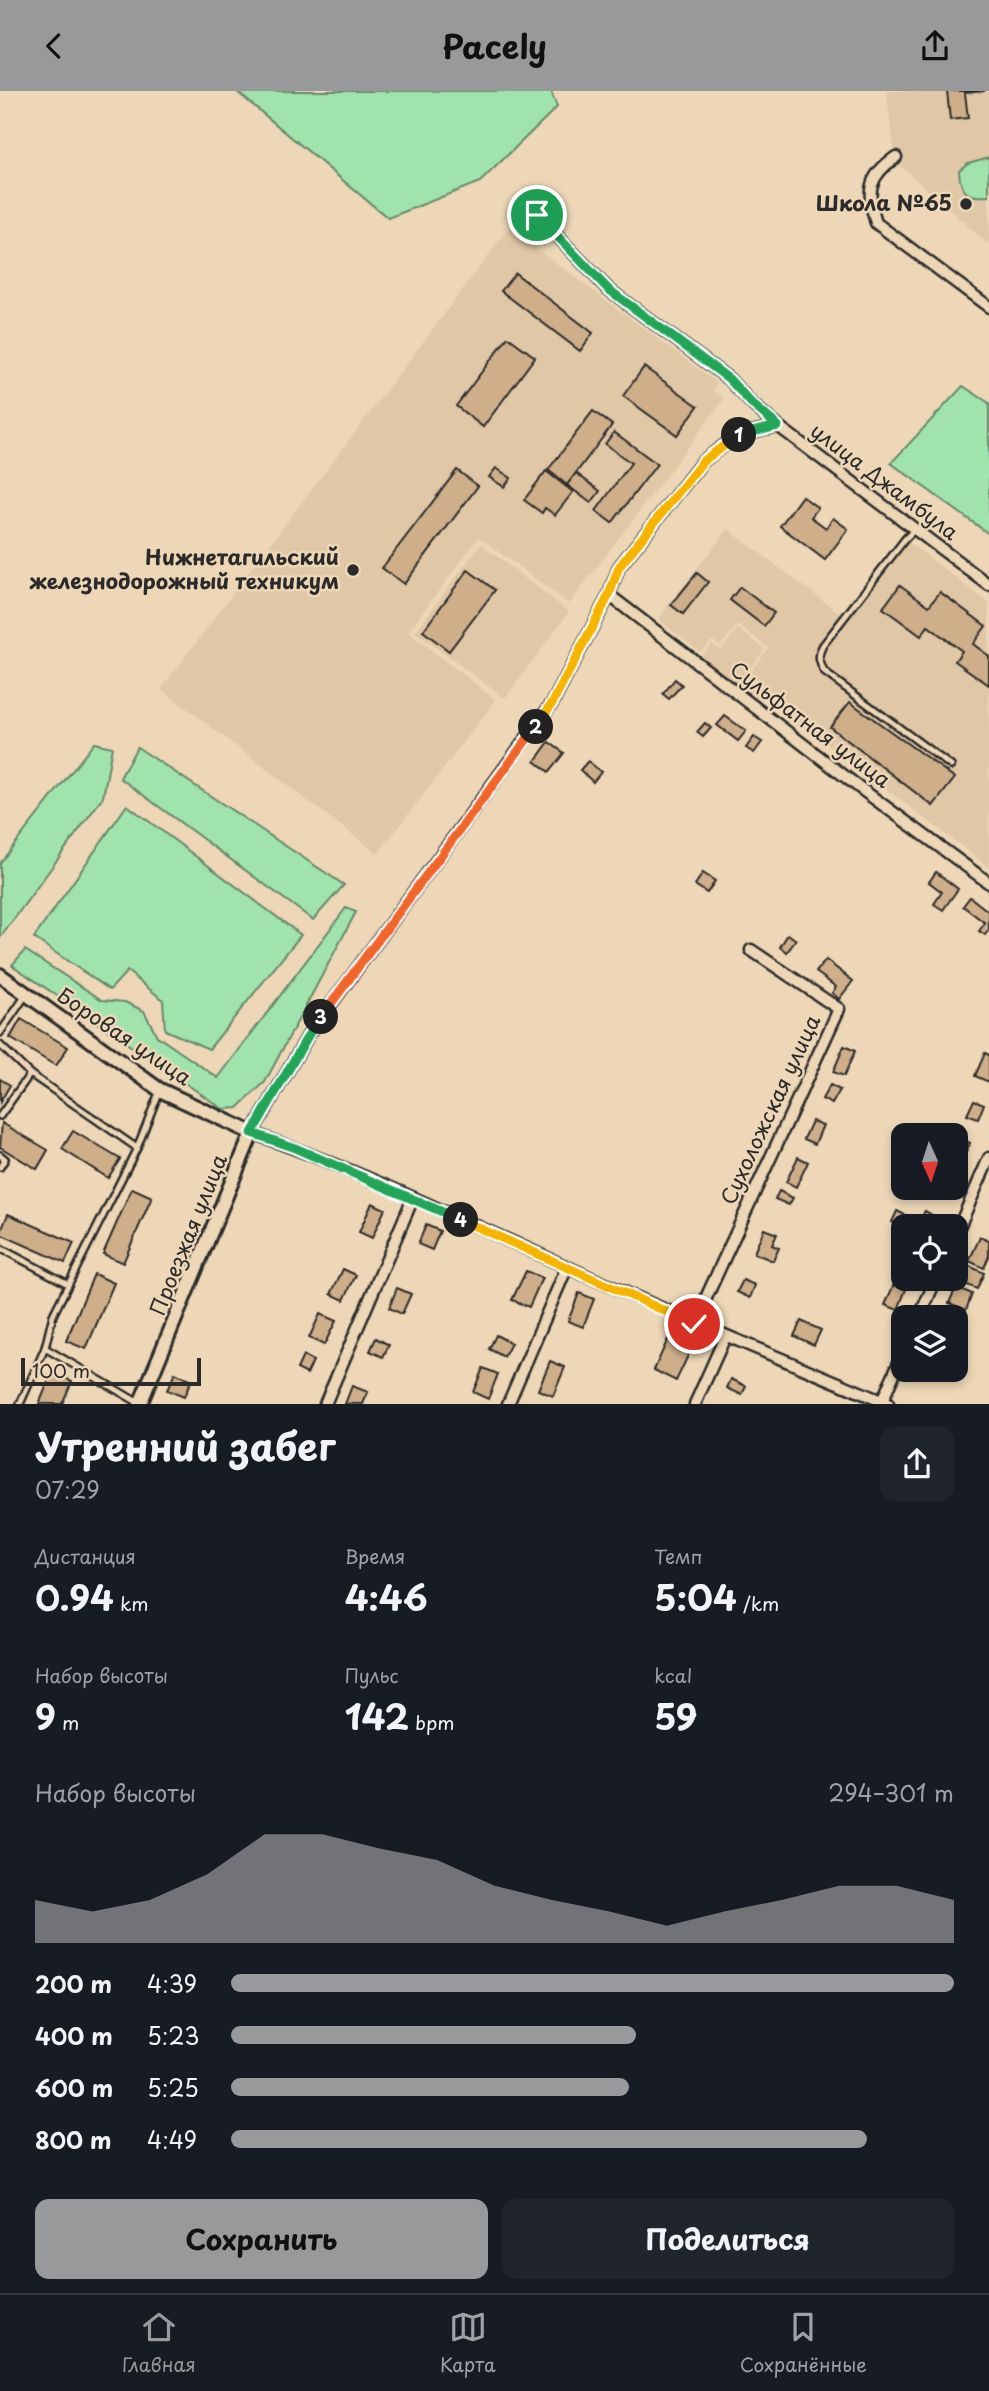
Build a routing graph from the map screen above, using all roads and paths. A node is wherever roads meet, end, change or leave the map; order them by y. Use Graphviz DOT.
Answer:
graph roads {
  1 [pos="896,157"];
  2 [pos="537,215"];
  3 [pos="989,307"];
  4 [pos="778,426"];
  5 [pos="915,529"];
  6 [pos="989,585"];
  7 [pos="609,595"];
  8 [pos="951,766"];
  9 [pos="989,883"];
  10 [pos="751,950"];
  11 [pos="0,975"];
  12 [pos="26,995"];
  13 [pos="0,1033"];
  14 [pos="0,1045"];
  15 [pos="30,1074"];
  16 [pos="160,1090"];
  17 [pos="0,1116"];
  18 [pos="252,1133"];
  19 [pos="137,1148"];
  20 [pos="0,1155"];
  21 [pos="989,1158"];
  22 [pos="0,1167"];
  23 [pos="413,1198"];
  24 [pos="965,1214"];
  25 [pos="0,1248"];
  26 [pos="567,1267"];
  27 [pos="68,1284"];
  28 [pos="694,1324"];
  29 [pos="725,1337"];
  30 [pos="45,1348"];
  31 [pos="891,1382"];
  32 [pos="883,1403"];
  33 [pos="20,1404"];
  34 [pos="141,1404"];
  35 [pos="325,1404"];
  36 [pos="508,1404"];
  37 [pos="695,1404"];
  1 -- 3 [label="street"];
  2 -- 4 [label="street, улица Джамбула"];
  4 -- 5 [label="street, улица Джамбула"];
  4 -- 7 [label="street, Проезжая улица"];
  5 -- 6 [label="street, улица Джамбула"];
  5 -- 8 [label="lane"];
  7 -- 9 [label="street, Сульфатная улица"];
  7 -- 18 [label="street, Проезжая улица"];
  10 -- 28 [label="street, Сухоложская улица"];
  11 -- 12 [label="street, Боровая улица"];
  12 -- 13 [label="lane"];
  12 -- 16 [label="street, Боровая улица"];
  14 -- 15 [label="lane"];
  15 -- 17 [label="lane"];
  15 -- 19 [label="lane"];
  16 -- 18 [label="street, Боровая улица"];
  16 -- 19 [label="lane"];
  18 -- 23 [label="street, Боровая улица"];
  18 -- 34 [label="street, Проезжая улица"];
  19 -- 27 [label="lane"];
  20 -- 22 [label="lane"];
  21 -- 24 [label="street"];
  23 -- 26 [label="street, Боровая улица"];
  23 -- 35 [label="street"];
  25 -- 27 [label="lane"];
  26 -- 28 [label="street, Боровая улица"];
  26 -- 36 [label="street"];
  27 -- 30 [label="lane"];
  28 -- 29 [label="street, Боровая улица"];
  29 -- 32 [label="street, Боровая улица"];
  29 -- 37 [label="street"];
  30 -- 33 [label="lane"];
  30 -- 34 [label="lane"];
  31 -- 32 [label="street"];
}
